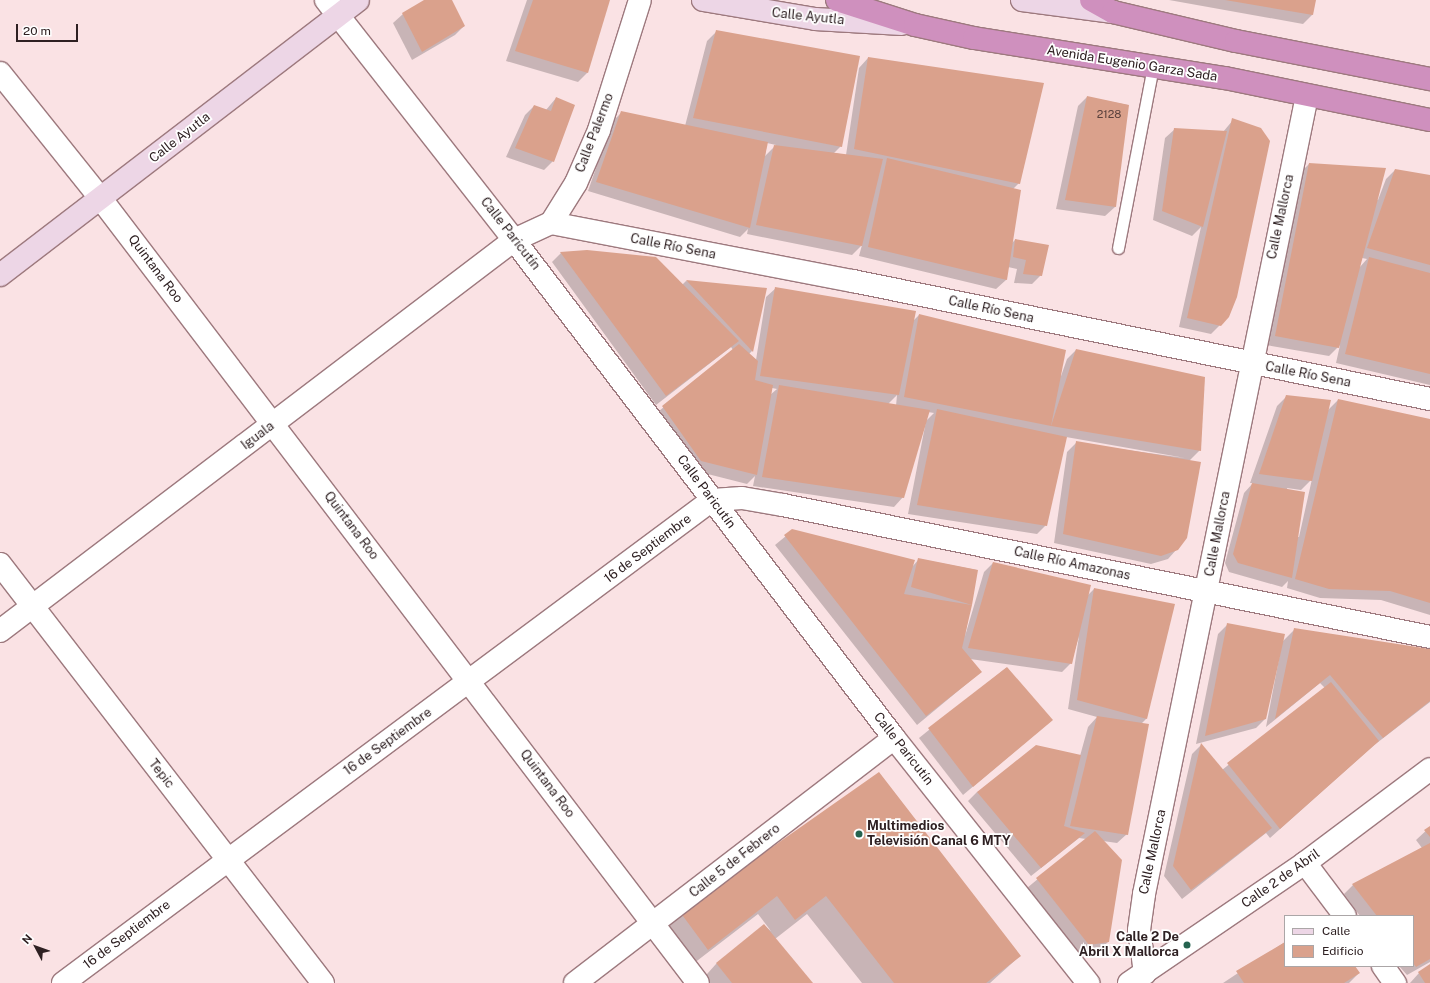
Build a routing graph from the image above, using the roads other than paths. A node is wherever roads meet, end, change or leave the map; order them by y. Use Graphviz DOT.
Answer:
graph roads {
  1 [pos="358,0"];
  2 [pos="640,0"];
  3 [pos="703,0"];
  4 [pos="836,0"];
  5 [pos="1022,0"];
  6 [pos="1091,0"];
  7 [pos="331,8"];
  8 [pos="1113,12"];
  9 [pos="915,25"];
  10 [pos="1153,66"];
  11 [pos="0,73"];
  12 [pos="1430,79"];
  13 [pos="1307,96"];
  14 [pos="1430,120"];
  15 [pos="101,199"];
  16 [pos="551,223"];
  17 [pos="514,240"];
  18 [pos="1118,248"];
  19 [pos="0,274"];
  20 [pos="1251,364"];
  21 [pos="1430,399"];
  22 [pos="274,424"];
  23 [pos="712,500"];
  24 [pos="0,564"];
  25 [pos="1207,591"];
  26 [pos="32,606"];
  27 [pos="0,630"];
  28 [pos="1430,637"];
  29 [pos="470,682"];
  30 [pos="894,738"];
  31 [pos="1430,769"];
  32 [pos="228,860"];
  33 [pos="1305,863"];
  34 [pos="1344,915"];
  35 [pos="652,924"];
  36 [pos="1384,967"];
  37 [pos="1140,980"];
  38 [pos="63,983"];
  39 [pos="323,983"];
  40 [pos="575,983"];
  41 [pos="698,983"];
  42 [pos="1088,983"];
  43 [pos="1396,983"];
  1 -- 7 [label="main road, Calle Ayutla"];
  2 -- 16 [label="street, Calle Palermo"];
  3 -- 9 [label="main road, Calle Ayutla"];
  4 -- 9 [label="highway, Avenida Eugenio Garza Sada"];
  5 -- 8 [label="main road"];
  6 -- 8 [label="highway"];
  7 -- 15 [label="main road, Calle Ayutla"];
  7 -- 17 [label="street, Calle Paricutín"];
  8 -- 12 [label="highway"];
  9 -- 10 [label="highway, Avenida Eugenio Garza Sada"];
  10 -- 13 [label="highway, Avenida Eugenio Garza Sada"];
  10 -- 18 [label="lane"];
  11 -- 15 [label="street, Quintana Roo"];
  13 -- 14 [label="highway, Avenida Eugenio Garza Sada"];
  13 -- 20 [label="street, Calle Mallorca"];
  15 -- 19 [label="main road, Calle Ayutla"];
  15 -- 22 [label="street, Quintana Roo"];
  16 -- 17 [label="street"];
  16 -- 20 [label="street, Calle Río Sena"];
  17 -- 22 [label="street, Iguala"];
  17 -- 23 [label="street, Calle Paricutín"];
  20 -- 21 [label="street, Calle Río Sena"];
  20 -- 25 [label="street, Calle Mallorca"];
  22 -- 26 [label="street, Iguala"];
  22 -- 29 [label="street, Quintana Roo"];
  23 -- 25 [label="street, Calle Río Amazonas"];
  23 -- 29 [label="street, 16 de Septiembre"];
  23 -- 30 [label="street, Calle Paricutín"];
  24 -- 26 [label="street, Tepic"];
  25 -- 28 [label="street, Calle Río Amazonas"];
  25 -- 37 [label="street, Calle Mallorca"];
  26 -- 27 [label="street, Iguala"];
  26 -- 32 [label="street, Tepic"];
  29 -- 32 [label="street, 16 de Septiembre"];
  29 -- 35 [label="street, Quintana Roo"];
  30 -- 35 [label="street, Calle 5 de Febrero"];
  30 -- 42 [label="street, Calle Paricutín"];
  31 -- 33 [label="street, Calle 2 de Abril"];
  32 -- 38 [label="street, 16 de Septiembre"];
  32 -- 39 [label="street, Tepic"];
  33 -- 34 [label="street"];
  33 -- 37 [label="street, Calle 2 de Abril"];
  35 -- 40 [label="street, Calle 5 de Febrero"];
  35 -- 41 [label="street, Quintana Roo"];
  36 -- 43 [label="street"];
}
